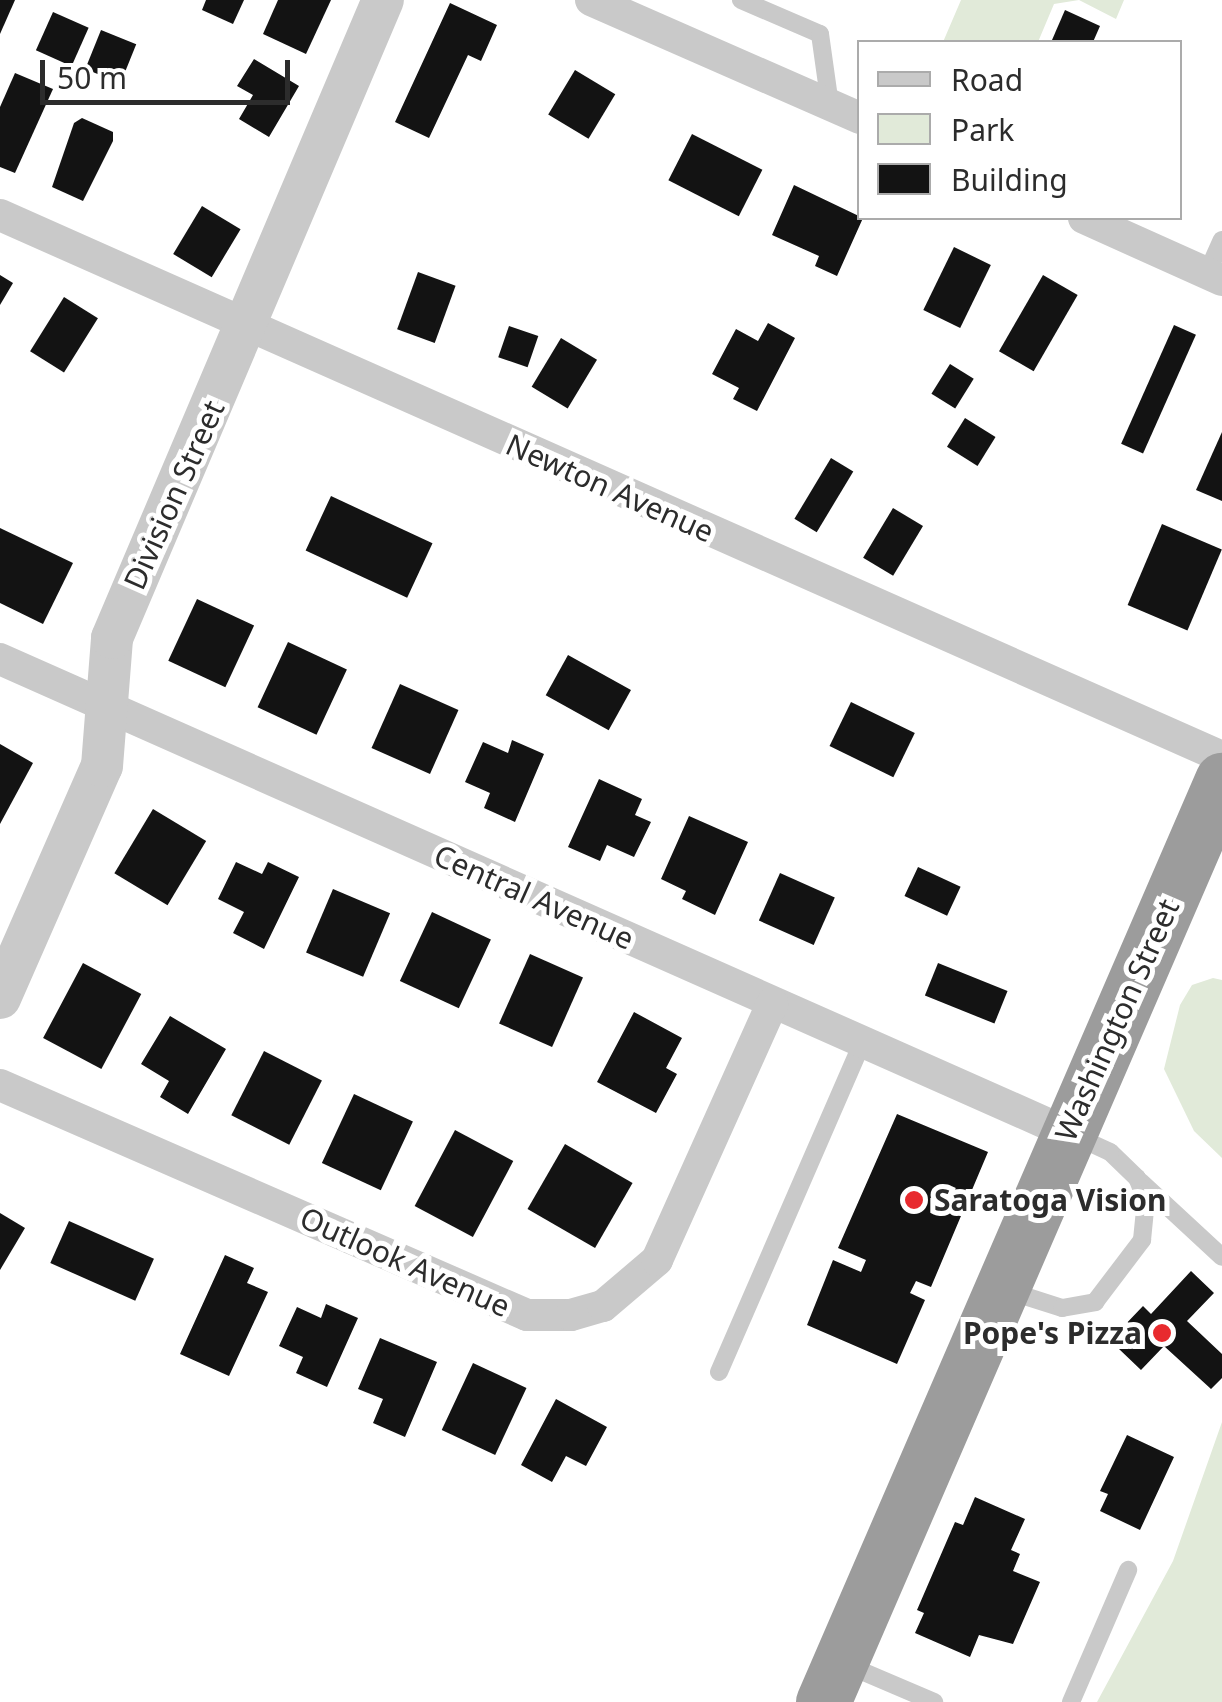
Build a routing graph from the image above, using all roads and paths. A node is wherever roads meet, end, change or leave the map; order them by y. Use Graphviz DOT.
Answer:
graph roads {
  1 [pos="383,0"];
  2 [pos="590,0"];
  3 [pos="740,0"];
  4 [pos="845,111"];
  5 [pos="0,214"];
  6 [pos="1088,220"];
  7 [pos="1222,240"];
  8 [pos="1214,276"];
  9 [pos="248,327"];
  10 [pos="0,659"];
  11 [pos="106,705"];
  12 [pos="1222,757"];
  13 [pos="1222,780"];
  14 [pos="0,998"];
  15 [pos="772,1004"];
  16 [pos="862,1043"];
  17 [pos="0,1085"];
  18 [pos="1068,1133"];
  19 [pos="1137,1178"];
  20 [pos="1222,1257"];
  21 [pos="1001,1288"];
  22 [pos="720,1372"];
  23 [pos="1128,1570"];
  24 [pos="832,1682"];
  25 [pos="934,1702"];
  26 [pos="1071,1702"];
  1 -- 9 [label="street, Division Street"];
  2 -- 4 [label="street"];
  3 -- 4 [label="lane"];
  5 -- 9 [label="street, Newton Avenue"];
  6 -- 8 [label="street"];
  7 -- 8 [label="lane"];
  9 -- 11 [label="street, Division Street"];
  9 -- 12 [label="street, Newton Avenue"];
  10 -- 11 [label="street, Central Avenue"];
  11 -- 14 [label="street, Division Street"];
  11 -- 15 [label="street, Central Avenue"];
  13 -- 18 [label="highway, Washington Street"];
  15 -- 16 [label="street, Central Avenue"];
  15 -- 17 [label="street, Outlook Avenue"];
  16 -- 18 [label="street, Central Avenue"];
  16 -- 22 [label="lane"];
  18 -- 19 [label="lane"];
  18 -- 21 [label="highway, Washington Street"];
  19 -- 20 [label="lane"];
  19 -- 21 [label="lane"];
  21 -- 24 [label="highway, Washington Street"];
  23 -- 26 [label="lane"];
  24 -- 25 [label="lane"];
}
